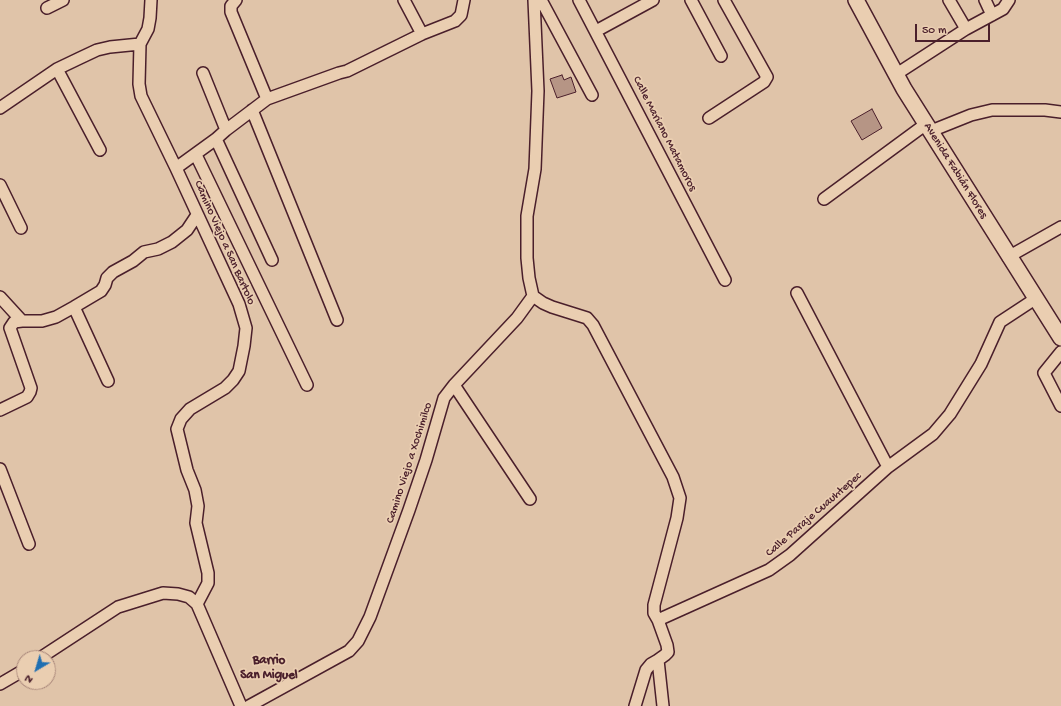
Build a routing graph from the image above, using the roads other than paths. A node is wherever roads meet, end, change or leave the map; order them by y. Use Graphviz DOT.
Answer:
graph roads {
  1 [pos="63,0"];
  2 [pos="151,0"];
  3 [pos="404,0"];
  4 [pos="464,0"];
  5 [pos="534,0"];
  6 [pos="541,0"];
  7 [pos="579,0"];
  8 [pos="654,0"];
  9 [pos="690,0"];
  10 [pos="724,0"];
  11 [pos="856,0"];
  12 [pos="949,0"];
  13 [pos="985,0"];
  14 [pos="1009,0"];
  15 [pos="234,3"];
  16 [pos="47,8"];
  17 [pos="992,15"];
  18 [pos="966,29"];
  19 [pos="596,31"];
  20 [pos="422,34"];
  21 [pos="140,44"];
  22 [pos="721,56"];
  23 [pos="57,69"];
  24 [pos="203,73"];
  25 [pos="895,75"];
  26 [pos="592,95"];
  27 [pos="267,99"];
  28 [pos="0,108"];
  29 [pos="252,110"];
  30 [pos="1061,112"];
  31 [pos="709,118"];
  32 [pos="928,128"];
  33 [pos="226,130"];
  34 [pos="216,140"];
  35 [pos="100,150"];
  36 [pos="196,155"];
  37 [pos="176,168"];
  38 [pos="0,185"];
  39 [pos="824,199"];
  40 [pos="197,215"];
  41 [pos="1061,227"];
  42 [pos="21,228"];
  43 [pos="1008,257"];
  44 [pos="272,260"];
  45 [pos="725,280"];
  46 [pos="797,293"];
  47 [pos="533,296"];
  48 [pos="0,297"];
  49 [pos="1035,299"];
  50 [pos="74,307"];
  51 [pos="337,320"];
  52 [pos="22,321"];
  53 [pos="1061,338"];
  54 [pos="1061,352"];
  55 [pos="108,382"];
  56 [pos="307,385"];
  57 [pos="454,385"];
  58 [pos="1061,406"];
  59 [pos="0,410"];
  60 [pos="888,467"];
  61 [pos="0,469"];
  62 [pos="530,500"];
  63 [pos="29,544"];
  64 [pos="198,604"];
  65 [pos="658,620"];
  66 [pos="52,650"];
  67 [pos="658,660"];
  68 [pos="16,675"];
  69 [pos="0,684"];
  70 [pos="241,706"];
  71 [pos="249,706"];
  72 [pos="635,706"];
  73 [pos="663,706"];
  1 -- 16 [label="street"];
  2 -- 21 [label="street"];
  3 -- 20 [label="street"];
  4 -- 20 [label="street"];
  5 -- 47 [label="street"];
  6 -- 26 [label="street"];
  7 -- 19 [label="street, Calle Mariano Matamoros"];
  8 -- 19 [label="street"];
  9 -- 22 [label="street"];
  10 -- 31 [label="street"];
  11 -- 25 [label="main road, Avenida Fabián Flores"];
  12 -- 18 [label="street"];
  13 -- 17 [label="street"];
  14 -- 17 [label="street"];
  15 -- 27 [label="street"];
  17 -- 18 [label="street"];
  18 -- 25 [label="street"];
  19 -- 45 [label="street, Calle Mariano Matamoros"];
  20 -- 27 [label="street"];
  21 -- 23 [label="street"];
  21 -- 37 [label="street"];
  23 -- 28 [label="street"];
  23 -- 35 [label="street"];
  24 -- 33 [label="street"];
  25 -- 32 [label="main road, Avenida Fabián Flores"];
  27 -- 29 [label="street"];
  29 -- 33 [label="street"];
  29 -- 51 [label="street"];
  30 -- 32 [label="street"];
  32 -- 39 [label="street"];
  32 -- 43 [label="main road, Avenida Fabián Flores"];
  33 -- 34 [label="street"];
  34 -- 36 [label="street"];
  34 -- 44 [label="street"];
  36 -- 37 [label="street"];
  36 -- 56 [label="street"];
  37 -- 40 [label="street, Camino Viejo a San Bartolo"];
  38 -- 42 [label="street"];
  40 -- 50 [label="street"];
  40 -- 64 [label="street, Camino Viejo a San Bartolo"];
  41 -- 43 [label="street"];
  43 -- 49 [label="main road, Avenida Fabián Flores"];
  46 -- 60 [label="street"];
  47 -- 57 [label="street, Camino Viejo a Xochimilco"];
  47 -- 65 [label="street"];
  48 -- 52 [label="street"];
  49 -- 53 [label="main road, Avenida Fabián Flores"];
  49 -- 60 [label="street, Calle Paraje Cuauhtepec"];
  50 -- 52 [label="street"];
  50 -- 55 [label="street"];
  52 -- 59 [label="street"];
  54 -- 58 [label="street"];
  57 -- 62 [label="street"];
  57 -- 71 [label="street, Camino Viejo a Xochimilco"];
  60 -- 65 [label="street, Calle Paraje Cuauhtepec"];
  61 -- 63 [label="street"];
  64 -- 66 [label="street"];
  64 -- 70 [label="street"];
  65 -- 67 [label="street"];
  67 -- 72 [label="street"];
  67 -- 73 [label="street"];
  68 -- 69 [label="street"];
}
